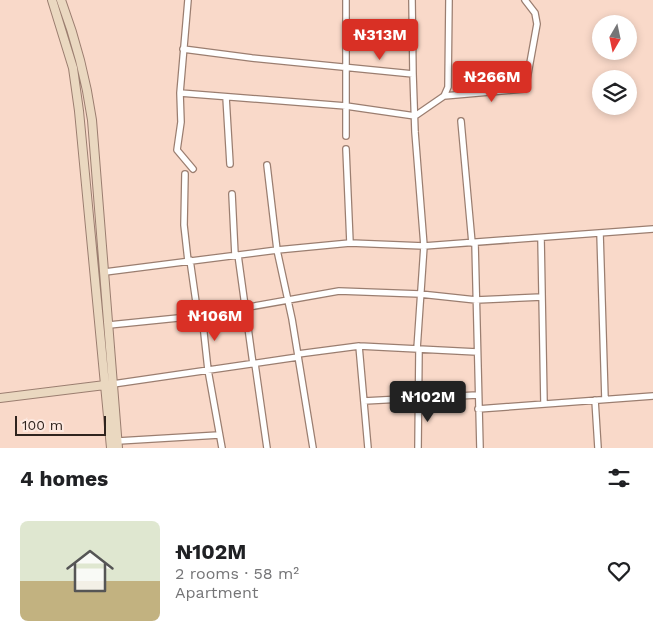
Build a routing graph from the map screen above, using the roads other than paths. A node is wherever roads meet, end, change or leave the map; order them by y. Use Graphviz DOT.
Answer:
graph roads {
  1 [pos="52,0"];
  2 [pos="61,0"];
  3 [pos="188,0"];
  4 [pos="346,0"];
  5 [pos="412,0"];
  6 [pos="449,0"];
  7 [pos="525,0"];
  8 [pos="183,49"];
  9 [pos="346,68"];
  10 [pos="412,74"];
  11 [pos="180,93"];
  12 [pos="444,96"];
  13 [pos="226,98"];
  14 [pos="346,106"];
  15 [pos="415,118"];
  16 [pos="462,122"];
  17 [pos="346,136"];
  18 [pos="346,149"];
  19 [pos="230,164"];
  20 [pos="267,165"];
  21 [pos="193,169"];
  22 [pos="184,174"];
  23 [pos="232,194"];
  24 [pos="653,229"];
  25 [pos="600,233"];
  26 [pos="541,238"];
  27 [pos="350,243"];
  28 [pos="473,243"];
  29 [pos="424,246"];
  30 [pos="277,250"];
  31 [pos="236,255"];
  32 [pos="189,260"];
  33 [pos="105,272"];
  34 [pos="420,294"];
  35 [pos="542,297"];
  36 [pos="476,300"];
  37 [pos="288,301"];
  38 [pos="244,308"];
  39 [pos="200,316"];
  40 [pos="108,325"];
  41 [pos="359,346"];
  42 [pos="418,349"];
  43 [pos="477,352"];
  44 [pos="298,356"];
  45 [pos="254,364"];
  46 [pos="208,370"];
  47 [pos="109,385"];
  48 [pos="477,395"];
  49 [pos="653,396"];
  50 [pos="0,398"];
  51 [pos="418,398"];
  52 [pos="606,399"];
  53 [pos="595,400"];
  54 [pos="364,401"];
  55 [pos="544,403"];
  56 [pos="478,409"];
  57 [pos="219,435"];
  58 [pos="118,444"];
  59 [pos="111,448"];
  60 [pos="222,448"];
  61 [pos="267,448"];
  62 [pos="313,448"];
  63 [pos="368,448"];
  64 [pos="418,448"];
  65 [pos="480,448"];
  66 [pos="598,448"];
  1 -- 47 [label="main road"];
  2 -- 33 [label="main road"];
  3 -- 8 [label="street"];
  4 -- 9 [label="street"];
  5 -- 10 [label="street"];
  6 -- 12 [label="street"];
  7 -- 12 [label="street"];
  8 -- 9 [label="street"];
  8 -- 11 [label="street"];
  9 -- 10 [label="street"];
  9 -- 14 [label="street"];
  10 -- 15 [label="street"];
  11 -- 13 [label="street"];
  11 -- 21 [label="street"];
  12 -- 15 [label="street"];
  13 -- 14 [label="street"];
  13 -- 19 [label="street"];
  14 -- 15 [label="street"];
  14 -- 17 [label="street"];
  15 -- 29 [label="street"];
  16 -- 28 [label="street"];
  18 -- 27 [label="street"];
  20 -- 30 [label="street"];
  22 -- 32 [label="street"];
  23 -- 31 [label="street"];
  24 -- 25 [label="street"];
  25 -- 26 [label="street"];
  25 -- 52 [label="street"];
  26 -- 28 [label="street"];
  26 -- 35 [label="street"];
  27 -- 29 [label="street"];
  27 -- 30 [label="street"];
  28 -- 29 [label="street"];
  28 -- 36 [label="street"];
  29 -- 34 [label="street"];
  30 -- 31 [label="street"];
  30 -- 37 [label="street"];
  31 -- 32 [label="street"];
  31 -- 38 [label="street"];
  32 -- 33 [label="street"];
  32 -- 39 [label="street"];
  33 -- 40 [label="main road"];
  34 -- 36 [label="street"];
  34 -- 37 [label="street"];
  34 -- 42 [label="street"];
  35 -- 36 [label="street"];
  35 -- 55 [label="street"];
  36 -- 43 [label="street"];
  37 -- 38 [label="street"];
  37 -- 44 [label="street"];
  38 -- 39 [label="street"];
  38 -- 45 [label="street"];
  39 -- 40 [label="street"];
  39 -- 46 [label="street"];
  40 -- 47 [label="main road"];
  41 -- 42 [label="street"];
  41 -- 44 [label="street"];
  41 -- 54 [label="street"];
  42 -- 43 [label="street"];
  42 -- 51 [label="street"];
  43 -- 48 [label="street"];
  44 -- 45 [label="street"];
  44 -- 62 [label="street"];
  45 -- 46 [label="street"];
  45 -- 61 [label="street"];
  46 -- 47 [label="street"];
  46 -- 57 [label="street"];
  47 -- 50 [label="main road"];
  47 -- 58 [label="main road"];
  47 -- 59 [label="main road"];
  48 -- 51 [label="street"];
  48 -- 56 [label="street"];
  49 -- 52 [label="street"];
  51 -- 54 [label="street"];
  51 -- 64 [label="street"];
  52 -- 53 [label="street"];
  53 -- 55 [label="street"];
  53 -- 66 [label="street"];
  54 -- 63 [label="street"];
  55 -- 56 [label="street"];
  56 -- 65 [label="street"];
  57 -- 58 [label="street"];
  57 -- 60 [label="street"];
}
